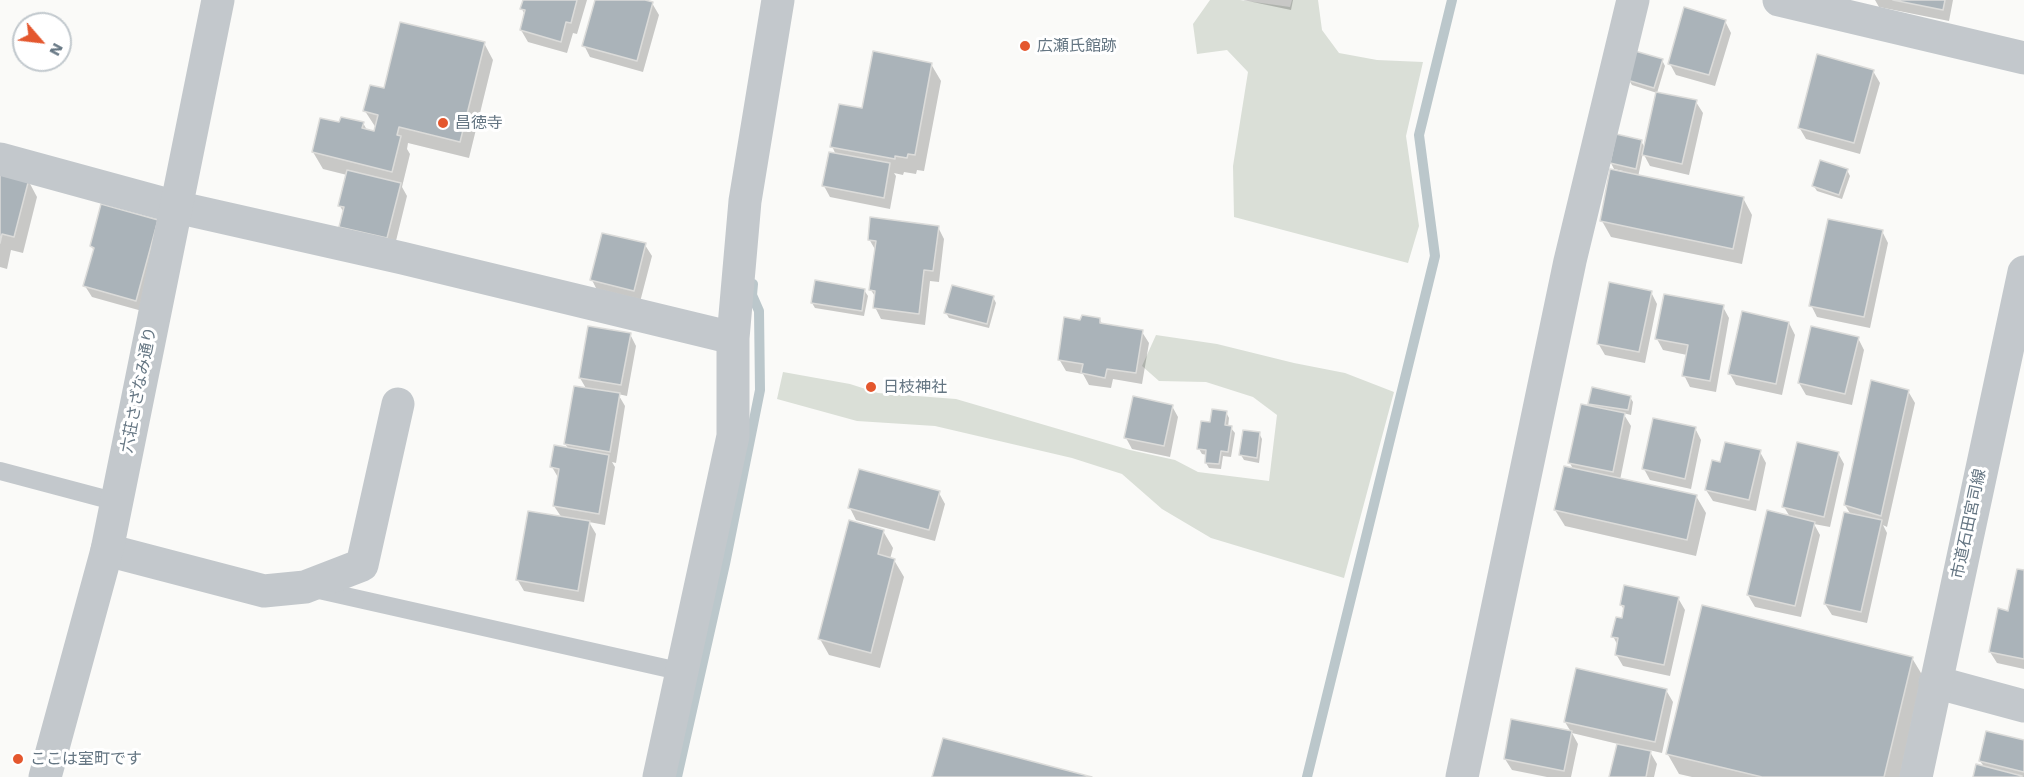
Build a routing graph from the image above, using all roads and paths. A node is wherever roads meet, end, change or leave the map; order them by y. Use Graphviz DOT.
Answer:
graph roads {
  1 [pos="218,0"];
  2 [pos="778,0"];
  3 [pos="1633,0"];
  4 [pos="1779,0"];
  5 [pos="2024,58"];
  6 [pos="0,159"];
  7 [pos="176,207"];
  8 [pos="2024,272"];
  9 [pos="733,338"];
  10 [pos="398,404"];
  11 [pos="0,471"];
  12 [pos="117,502"];
  13 [pos="107,550"];
  14 [pos="305,587"];
  15 [pos="683,672"];
  16 [pos="1935,682"];
  17 [pos="2024,706"];
  18 [pos="45,777"];
  19 [pos="659,777"];
  20 [pos="1462,777"];
  21 [pos="1916,777"];
  1 -- 7 [label="street, 六荘さざなみ通り"];
  2 -- 9 [label="street"];
  3 -- 20 [label="street"];
  4 -- 5 [label="street"];
  6 -- 7 [label="street"];
  7 -- 9 [label="street"];
  7 -- 12 [label="street, 六荘さざなみ通り"];
  8 -- 16 [label="street, 市道石田宮司線"];
  9 -- 15 [label="street"];
  10 -- 14 [label="street"];
  11 -- 12 [label="lane"];
  12 -- 13 [label="street, 六荘さざなみ通り"];
  13 -- 14 [label="street"];
  13 -- 18 [label="street, 六荘さざなみ通り"];
  14 -- 15 [label="lane"];
  15 -- 19 [label="street"];
  16 -- 17 [label="street"];
  16 -- 21 [label="street, 市道石田宮司線"];
}
